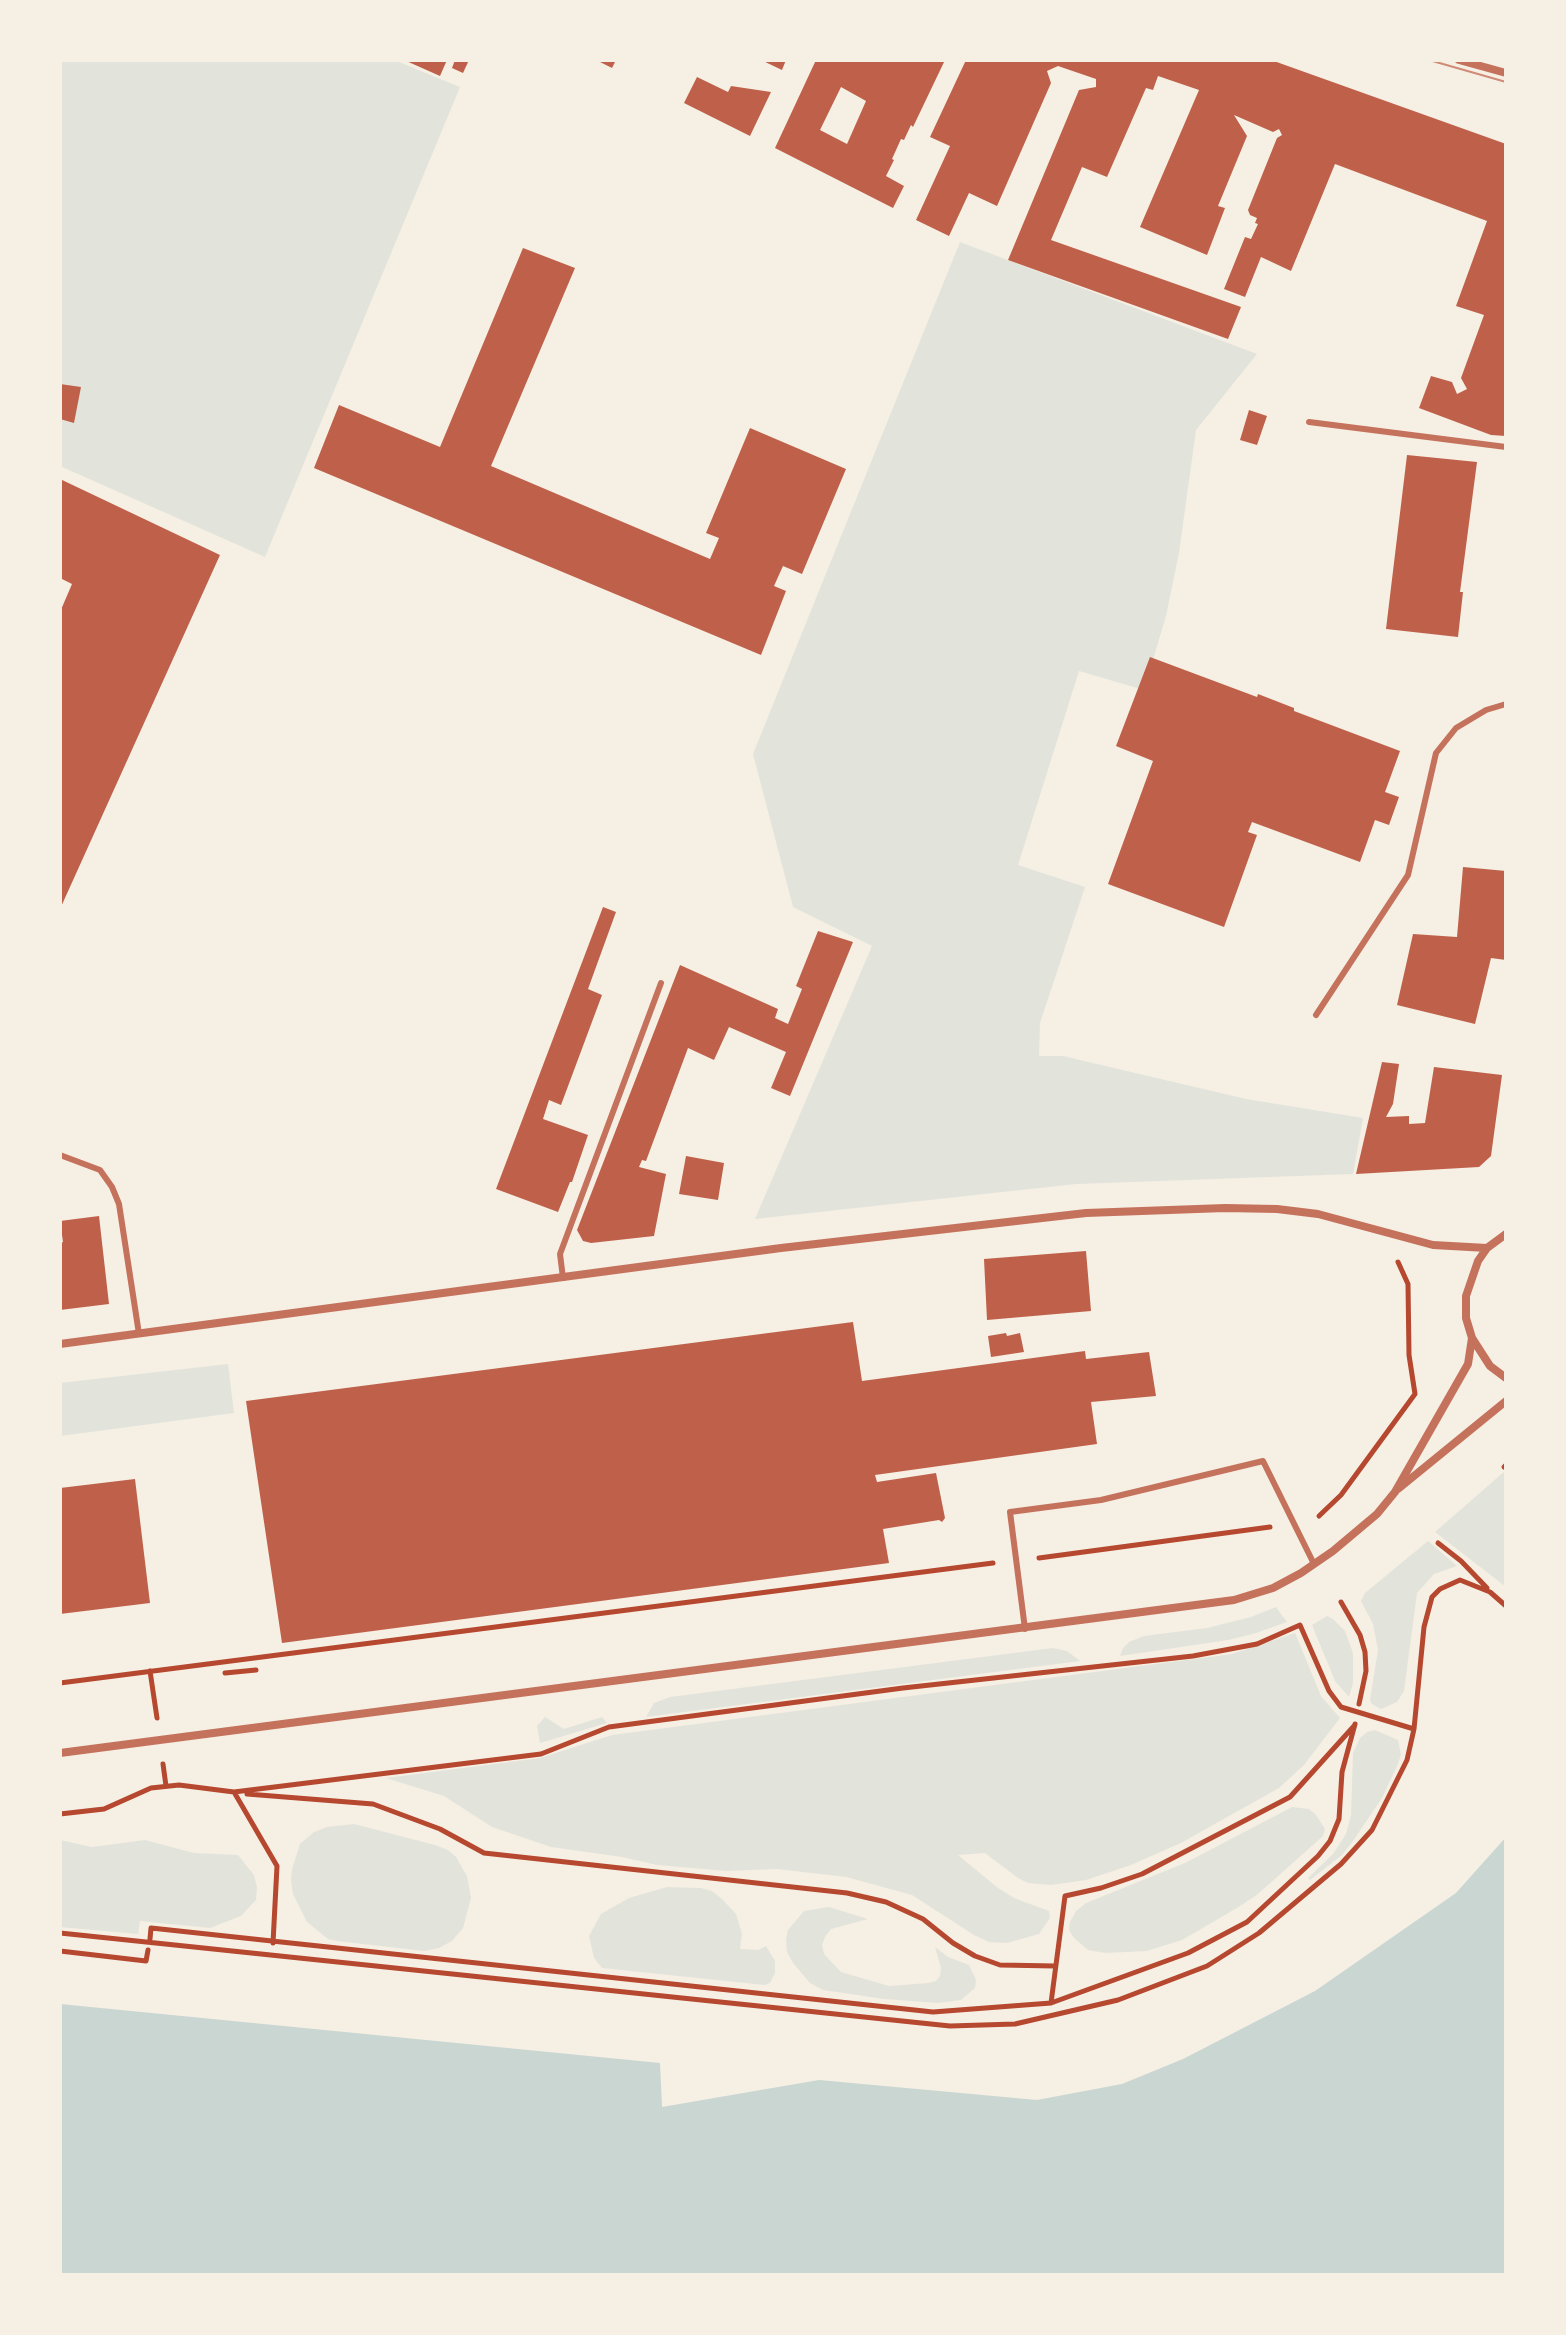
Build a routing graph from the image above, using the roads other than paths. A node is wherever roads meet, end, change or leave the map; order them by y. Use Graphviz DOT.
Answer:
graph roads {
  1 [pos="1459,60"];
  2 [pos="1506,73"];
  3 [pos="1309,422"];
  4 [pos="1506,447"];
  5 [pos="1506,704"];
  6 [pos="661,983"];
  7 [pos="1316,1015"];
  8 [pos="60,1155"];
  9 [pos="1506,1234"];
  10 [pos="1487,1248"];
  11 [pos="563,1278"];
  12 [pos="139,1334"];
  13 [pos="1472,1338"];
  14 [pos="60,1344"];
  15 [pos="1506,1378"];
  16 [pos="1506,1401"];
  17 [pos="1395,1492"];
  18 [pos="1314,1564"];
  19 [pos="1025,1629"];
  20 [pos="60,1753"];
  1 -- 2 [label="street"];
  3 -- 4 [label="lane"];
  5 -- 7 [label="lane"];
  6 -- 11 [label="lane"];
  8 -- 12 [label="lane"];
  9 -- 10 [label="street"];
  10 -- 11 [label="street"];
  10 -- 13 [label="street"];
  11 -- 12 [label="street"];
  12 -- 14 [label="street"];
  13 -- 15 [label="street"];
  13 -- 17 [label="street"];
  16 -- 17 [label="street"];
  17 -- 18 [label="street"];
  18 -- 19 [label="street"];
  18 -- 19 [label="lane"];
  19 -- 20 [label="street"];
}
